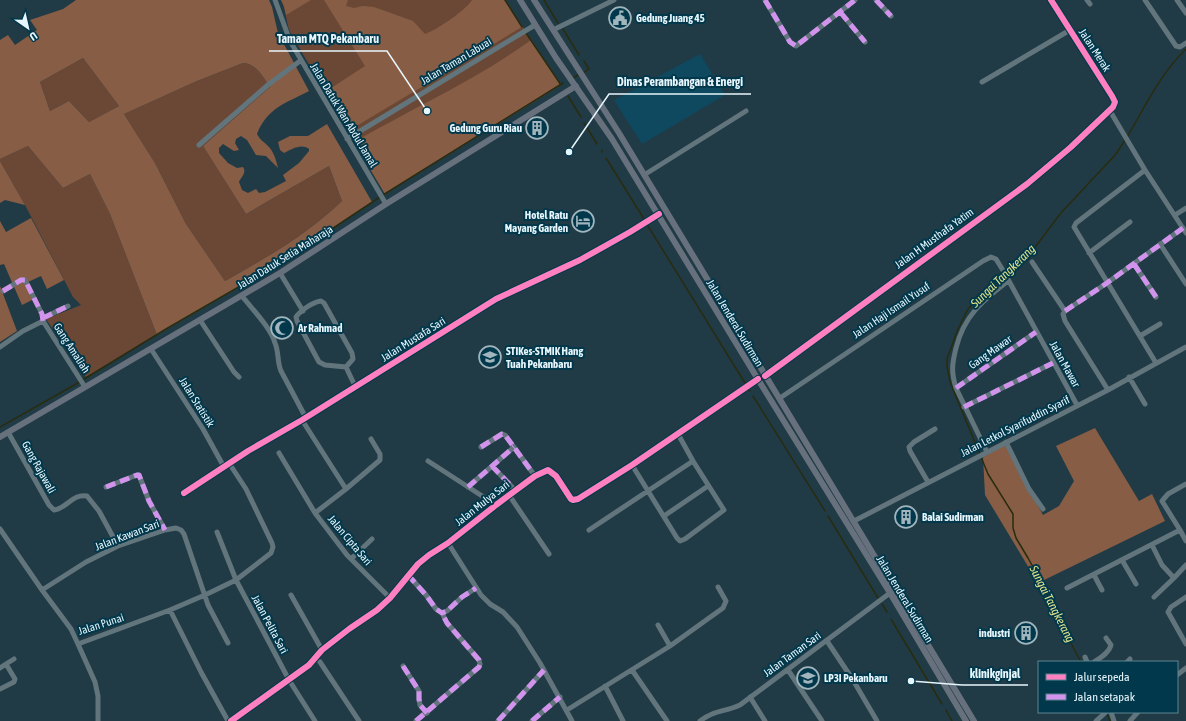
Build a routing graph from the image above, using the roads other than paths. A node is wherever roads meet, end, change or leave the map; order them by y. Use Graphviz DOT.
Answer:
graph roads {
  1 [pos="275,0"];
  2 [pos="520,0"];
  3 [pos="534,0"];
  4 [pos="614,0"];
  5 [pos="765,0"];
  6 [pos="855,0"];
  7 [pos="876,0"];
  8 [pos="1051,0"];
  9 [pos="1145,0"];
  10 [pos="1177,0"];
  11 [pos="840,13"];
  12 [pos="1186,13"];
  13 [pos="892,16"];
  14 [pos="535,25"];
  15 [pos="553,30"];
  16 [pos="1070,30"];
  17 [pos="866,42"];
  18 [pos="1186,44"];
  19 [pos="300,61"];
  20 [pos="982,82"];
  21 [pos="576,86"];
  22 [pos="746,111"];
  23 [pos="1110,111"];
  24 [pos="347,139"];
  25 [pos="199,145"];
  26 [pos="1145,170"];
  27 [pos="644,175"];
  28 [pos="386,204"];
  29 [pos="1186,208"];
  30 [pos="659,214"];
  31 [pos="1174,215"];
  32 [pos="1130,222"];
  33 [pos="1182,228"];
  34 [pos="1186,233"];
  35 [pos="1160,244"];
  36 [pos="1089,253"];
  37 [pos="1032,262"];
  38 [pos="1134,264"];
  39 [pos="280,273"];
  40 [pos="1008,281"];
  41 [pos="1107,283"];
  42 [pos="1186,284"];
  43 [pos="3,291"];
  44 [pos="242,296"];
  45 [pos="1156,298"];
  46 [pos="68,306"];
  47 [pos="303,311"];
  48 [pos="1064,311"];
  49 [pos="730,316"];
  50 [pos="43,320"];
  51 [pos="200,320"];
  52 [pos="722,320"];
  53 [pos="1160,324"];
  54 [pos="1036,332"];
  55 [pos="1140,336"];
  56 [pos="0,347"];
  57 [pos="1186,347"];
  58 [pos="151,349"];
  59 [pos="1053,363"];
  60 [pos="1156,363"];
  61 [pos="346,367"];
  62 [pos="765,376"];
  63 [pos="239,377"];
  64 [pos="1129,377"];
  65 [pos="758,379"];
  66 [pos="85,386"];
  67 [pos="355,386"];
  68 [pos="956,388"];
  69 [pos="1108,390"];
  70 [pos="780,398"];
  71 [pos="1145,404"];
  72 [pos="1077,405"];
  73 [pos="964,407"];
  74 [pos="304,419"];
  75 [pos="935,429"];
  76 [pos="8,432"];
  77 [pos="678,434"];
  78 [pos="0,436"];
  79 [pos="371,439"];
  80 [pos="1006,442"];
  81 [pos="481,447"];
  82 [pos="514,447"];
  83 [pos="986,452"];
  84 [pos="279,453"];
  85 [pos="428,461"];
  86 [pos="693,461"];
  87 [pos="230,463"];
  88 [pos="632,465"];
  89 [pos="492,466"];
  90 [pos="224,467"];
  91 [pos="535,476"];
  92 [pos="928,482"];
  93 [pos="1186,484"];
  94 [pos="708,486"];
  95 [pos="106,487"];
  96 [pos="468,487"];
  97 [pos="346,488"];
  98 [pos="515,490"];
  99 [pos="648,491"];
  100 [pos="184,493"];
  101 [pos="509,495"];
  102 [pos="496,505"];
  103 [pos="1044,509"];
  104 [pos="315,513"];
  105 [pos="664,516"];
  106 [pos="854,521"];
  107 [pos="0,529"];
  108 [pos="165,530"];
  109 [pos="589,530"];
  110 [pos="1180,530"];
  111 [pos="343,531"];
  112 [pos="217,532"];
  113 [pos="372,539"];
  114 [pos="1186,541"];
  115 [pos="448,543"];
  116 [pos="1152,545"];
  117 [pos="118,546"];
  118 [pos="360,550"];
  119 [pos="549,554"];
  120 [pos="351,560"];
  121 [pos="1122,560"];
  122 [pos="1186,565"];
  123 [pos="408,575"];
  124 [pos="1094,575"];
  125 [pos="1174,578"];
  126 [pos="236,580"];
  127 [pos="1136,584"];
  128 [pos="718,587"];
  129 [pos="476,588"];
  130 [pos="1067,588"];
  131 [pos="42,590"];
  132 [pos="1102,590"];
  133 [pos="890,593"];
  134 [pos="205,595"];
  135 [pos="291,595"];
  136 [pos="1154,597"];
  137 [pos="1186,597"];
  138 [pos="390,598"];
  139 [pos="170,610"];
  140 [pos="442,613"];
  141 [pos="658,625"];
  142 [pos="1106,638"];
  143 [pos="827,641"];
  144 [pos="228,642"];
  145 [pos="78,644"];
  146 [pos="1186,644"];
  147 [pos="670,646"];
  148 [pos="322,650"];
  149 [pos="14,659"];
  150 [pos="1095,661"];
  151 [pos="320,662"];
  152 [pos="6,664"];
  153 [pos="402,666"];
  154 [pos="0,668"];
  155 [pos="1186,668"];
  156 [pos="544,670"];
  157 [pos="632,670"];
  158 [pos="788,670"];
  159 [pos="1178,674"];
  160 [pos="289,680"];
  161 [pos="605,686"];
  162 [pos="0,689"];
  163 [pos="560,697"];
  164 [pos="750,697"];
  165 [pos="567,710"];
  166 [pos="427,713"];
  167 [pos="1137,713"];
  168 [pos="1104,714"];
  169 [pos="98,721"];
  170 [pos="229,721"];
  171 [pos="315,721"];
  172 [pos="359,721"];
  173 [pos="416,721"];
  174 [pos="498,721"];
  175 [pos="532,721"];
  176 [pos="572,721"];
  177 [pos="623,721"];
  178 [pos="667,721"];
  179 [pos="700,721"];
  180 [pos="765,721"];
  181 [pos="822,721"];
  182 [pos="877,721"];
  183 [pos="966,721"];
  184 [pos="974,721"];
  185 [pos="1096,721"];
  186 [pos="1130,721"];
  1 -- 19 [label="street, Jalan Datuk Wan Abdul Jamal"];
  2 -- 14 [label="main road, Jalan Jenderal Sudirman"];
  3 -- 15 [label="main road, Jalan Jenderal Sudirman"];
  4 -- 15 [label="street"];
  5 -- 11 [label="street"];
  6 -- 11 [label="street"];
  7 -- 13 [label="street"];
  8 -- 16 [label="street, Jalan Merak"];
  9 -- 18 [label="street"];
  10 -- 12 [label="street"];
  11 -- 17 [label="street"];
  14 -- 21 [label="main road, Jalan Jenderal Sudirman"];
  14 -- 24 [label="street, Jalan Taman Labuai"];
  15 -- 27 [label="main road, Jalan Jenderal Sudirman"];
  16 -- 20 [label="street"];
  16 -- 23 [label="street, Jalan Merak"];
  19 -- 24 [label="street, Jalan Datuk Wan Abdul Jamal"];
  19 -- 25 [label="street"];
  21 -- 28 [label="main road, Jalan Datuk Setia Maharaja"];
  21 -- 30 [label="main road, Jalan Jenderal Sudirman"];
  22 -- 27 [label="street"];
  23 -- 26 [label="street"];
  23 -- 62 [label="street, Jalan H Musthafa Yatim"];
  24 -- 28 [label="street, Jalan Datuk Wan Abdul Jamal"];
  26 -- 31 [label="street"];
  26 -- 36 [label="street"];
  27 -- 49 [label="main road, Jalan Jenderal Sudirman"];
  28 -- 39 [label="main road, Jalan Datuk Setia Maharaja"];
  29 -- 31 [label="street"];
  30 -- 52 [label="main road, Jalan Jenderal Sudirman"];
  30 -- 67 [label="street, Jalan Mustafa Sari"];
  31 -- 33 [label="street"];
  32 -- 36 [label="street"];
  33 -- 34 [label="street"];
  33 -- 35 [label="street"];
  35 -- 38 [label="street"];
  35 -- 42 [label="street"];
  36 -- 41 [label="street"];
  37 -- 48 [label="street"];
  38 -- 41 [label="street"];
  38 -- 45 [label="street"];
  39 -- 44 [label="main road, Jalan Datuk Setia Maharaja"];
  39 -- 47 [label="street"];
  40 -- 54 [label="street, Jalan Mawar"];
  40 -- 68 [label="street"];
  40 -- 70 [label="street, Jalan Haji Ismail Yusuf"];
  41 -- 48 [label="street"];
  41 -- 55 [label="street"];
  43 -- 50 [label="street"];
  44 -- 51 [label="main road, Jalan Datuk Setia Maharaja"];
  44 -- 74 [label="street"];
  46 -- 50 [label="street"];
  47 -- 61 [label="street"];
  47 -- 61 [label="street"];
  48 -- 69 [label="street"];
  49 -- 52 [label="main road"];
  49 -- 62 [label="main road, Jalan Jenderal Sudirman"];
  50 -- 56 [label="street, Gang Amaliah"];
  50 -- 66 [label="street, Gang Amaliah"];
  51 -- 58 [label="main road, Jalan Datuk Setia Maharaja"];
  51 -- 63 [label="street"];
  52 -- 65 [label="main road, Jalan Jenderal Sudirman"];
  53 -- 55 [label="street"];
  54 -- 59 [label="street, Jalan Mawar"];
  54 -- 68 [label="street, Gang Mawar"];
  55 -- 60 [label="street"];
  57 -- 60 [label="street, Jalan Letkol Syarifuddin Syarif"];
  58 -- 66 [label="main road, Jalan Datuk Setia Maharaja"];
  58 -- 90 [label="street, Jalan Statistik"];
  59 -- 72 [label="street, Jalan Mawar"];
  59 -- 73 [label="street"];
  60 -- 64 [label="street, Jalan Letkol Syarifuddin Syarif"];
  61 -- 67 [label="street"];
  62 -- 70 [label="main road, Jalan Jenderal Sudirman"];
  64 -- 69 [label="street, Jalan Letkol Syarifuddin Syarif"];
  64 -- 71 [label="street"];
  65 -- 77 [label="street, Jalan Mulya Sari"];
  65 -- 133 [label="main road, Jalan Jenderal Sudirman"];
  66 -- 76 [label="main road, Jalan Datuk Setia Maharaja"];
  67 -- 74 [label="street, Jalan Mustafa Sari"];
  68 -- 73 [label="street"];
  69 -- 72 [label="street, Jalan Letkol Syarifuddin Syarif"];
  70 -- 106 [label="main road, Jalan Jenderal Sudirman"];
  72 -- 80 [label="street, Jalan Letkol Syarifuddin Syarif"];
  73 -- 83 [label="street"];
  74 -- 87 [label="street, Jalan Mustafa Sari"];
  74 -- 97 [label="street"];
  75 -- 92 [label="street"];
  76 -- 78 [label="main road, Jalan Datuk Setia Maharaja"];
  76 -- 117 [label="street, Gang Rajawali"];
  77 -- 86 [label="street"];
  77 -- 88 [label="street, Jalan Mulya Sari"];
  79 -- 97 [label="street, Jalan Cipta Sari"];
  80 -- 83 [label="street, Jalan Letkol Syarifuddin Syarif"];
  80 -- 103 [label="street"];
  81 -- 82 [label="street"];
  82 -- 89 [label="street"];
  82 -- 91 [label="street"];
  83 -- 92 [label="street, Jalan Letkol Syarifuddin Syarif"];
  84 -- 104 [label="street"];
  85 -- 96 [label="street"];
  86 -- 94 [label="street"];
  86 -- 99 [label="street"];
  87 -- 90 [label="street, Jalan Mustafa Sari"];
  87 -- 126 [label="street, Jalan Punai"];
  88 -- 91 [label="street, Jalan Mulya Sari"];
  88 -- 99 [label="street"];
  89 -- 96 [label="street"];
  89 -- 98 [label="street"];
  90 -- 100 [label="street, Jalan Mustafa Sari"];
  91 -- 98 [label="street, Jalan Mulya Sari"];
  92 -- 106 [label="street, Jalan Letkol Syarifuddin Syarif"];
  93 -- 110 [label="street"];
  94 -- 105 [label="street"];
  94 -- 105 [label="street"];
  95 -- 108 [label="street"];
  96 -- 102 [label="street"];
  97 -- 104 [label="street, Jalan Cipta Sari"];
  98 -- 101 [label="street, Jalan Mulya Sari"];
  99 -- 105 [label="street"];
  99 -- 109 [label="street"];
  101 -- 102 [label="street, Jalan Mulya Sari"];
  101 -- 119 [label="street"];
  102 -- 115 [label="street, Jalan Mulya Sari"];
  104 -- 120 [label="street, Jalan Cipta Sari"];
  106 -- 184 [label="main road, Jalan Jenderal Sudirman"];
  107 -- 131 [label="street, Jalan Punai"];
  108 -- 117 [label="street, Jalan Kawan Sari"];
  108 -- 134 [label="street, Jalan Kawan Sari"];
  110 -- 114 [label="street"];
  110 -- 116 [label="street"];
  111 -- 118 [label="street"];
  112 -- 126 [label="street, Jalan Pelita Sari"];
  113 -- 118 [label="street"];
  115 -- 123 [label="street, Jalan Mulya Sari"];
  115 -- 129 [label="street"];
  116 -- 121 [label="street"];
  116 -- 125 [label="street"];
  117 -- 131 [label="street, Jalan Kawan Sari"];
  118 -- 120 [label="street"];
  120 -- 138 [label="street, Jalan Cipta Sari"];
  121 -- 124 [label="street"];
  121 -- 127 [label="street"];
  122 -- 125 [label="street"];
  123 -- 138 [label="street, Jalan Mulya Sari"];
  123 -- 140 [label="street"];
  124 -- 130 [label="street"];
  124 -- 132 [label="street"];
  125 -- 136 [label="street"];
  126 -- 134 [label="street, Jalan Punai"];
  126 -- 160 [label="street, Jalan Pelita Sari"];
  128 -- 147 [label="street"];
  129 -- 140 [label="street"];
  129 -- 156 [label="street"];
  131 -- 145 [label="street, Jalan Punai"];
  133 -- 143 [label="street, Jalan Taman Sari"];
  133 -- 183 [label="main road, Jalan Jenderal Sudirman"];
  134 -- 139 [label="street, Jalan Punai"];
  134 -- 144 [label="street"];
  135 -- 148 [label="street"];
  137 -- 146 [label="street"];
  138 -- 148 [label="street, Jalan Mulya Sari"];
  139 -- 145 [label="street, Jalan Punai"];
  139 -- 170 [label="street"];
  140 -- 166 [label="street"];
  141 -- 147 [label="street"];
  142 -- 150 [label="street"];
  143 -- 158 [label="street, Jalan Taman Sari"];
  143 -- 182 [label="street"];
  145 -- 169 [label="street"];
  147 -- 157 [label="street"];
  148 -- 160 [label="street, Jalan Mulya Sari"];
  149 -- 152 [label="street"];
  151 -- 172 [label="street"];
  152 -- 154 [label="street"];
  152 -- 162 [label="street"];
  153 -- 166 [label="street"];
  155 -- 159 [label="street"];
  156 -- 163 [label="street"];
  156 -- 174 [label="street"];
  157 -- 161 [label="street"];
  157 -- 178 [label="street"];
  158 -- 164 [label="street, Jalan Taman Sari"];
  158 -- 181 [label="street"];
  160 -- 170 [label="street, Jalan Mulya Sari"];
  160 -- 171 [label="street, Jalan Pelita Sari"];
  161 -- 165 [label="street"];
  161 -- 177 [label="street"];
  163 -- 165 [label="street"];
  163 -- 175 [label="street"];
  164 -- 179 [label="street, Jalan Taman Sari"];
  164 -- 180 [label="street"];
  165 -- 176 [label="street"];
  166 -- 173 [label="street"];
  167 -- 186 [label="street"];
  168 -- 185 [label="street"];
}
